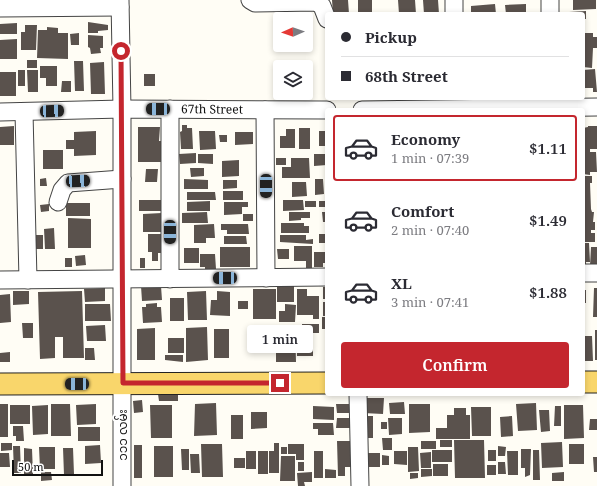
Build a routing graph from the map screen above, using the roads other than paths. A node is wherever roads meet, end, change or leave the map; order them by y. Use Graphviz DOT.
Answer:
graph roads {
  1 [pos="250,0"];
  2 [pos="454,0"];
  3 [pos="550,0"];
  4 [pos="120,4"];
  5 [pos="0,8"];
  6 [pos="454,12"];
  7 [pos="550,12"];
  8 [pos="325,14"];
  9 [pos="453,105"];
  10 [pos="552,105"];
  11 [pos="597,107"];
  12 [pos="398,108"];
  13 [pos="122,109"];
  14 [pos="170,109"];
  15 [pos="265,110"];
  16 [pos="325,110"];
  17 [pos="0,112"];
  18 [pos="24,112"];
  19 [pos="122,179"];
  20 [pos="58,202"];
  21 [pos="585,273"];
  22 [pos="597,273"];
  23 [pos="325,277"];
  24 [pos="266,278"];
  25 [pos="170,279"];
  26 [pos="0,280"];
  27 [pos="28,280"];
  28 [pos="122,280"];
  29 [pos="585,382"];
  30 [pos="597,382"];
  31 [pos="123,383"];
  32 [pos="325,383"];
  33 [pos="0,384"];
  34 [pos="358,396"];
  35 [pos="122,486"];
  36 [pos="360,486"];
  1 -- 8 [label="street"];
  2 -- 6 [label="street"];
  3 -- 7 [label="street"];
  4 -- 5 [label="street"];
  4 -- 13 [label="street, ၁၁၁ လမ်း"];
  9 -- 10 [label="street"];
  9 -- 12 [label="street"];
  10 -- 11 [label="street"];
  13 -- 14 [label="street, 67th Street"];
  13 -- 18 [label="street, 67th Street"];
  13 -- 19 [label="street, ၁၁၁ လမ်း"];
  14 -- 15 [label="street, 67th Street"];
  14 -- 25 [label="street"];
  15 -- 16 [label="street, 67th Street"];
  15 -- 24 [label="street"];
  17 -- 18 [label="street, 67th Street"];
  18 -- 27 [label="street"];
  19 -- 20 [label="street"];
  19 -- 28 [label="street, ၁၁၁ လမ်း"];
  21 -- 22 [label="street"];
  23 -- 24 [label="street"];
  24 -- 25 [label="street"];
  25 -- 28 [label="street"];
  26 -- 27 [label="street"];
  27 -- 28 [label="street"];
  28 -- 31 [label="street, ၁၁၁ လမ်း"];
  29 -- 30 [label="main road"];
  31 -- 32 [label="main road"];
  31 -- 33 [label="main road"];
  31 -- 35 [label="street, ၁၁၁ လမ်း"];
  34 -- 36 [label="street"];
}
